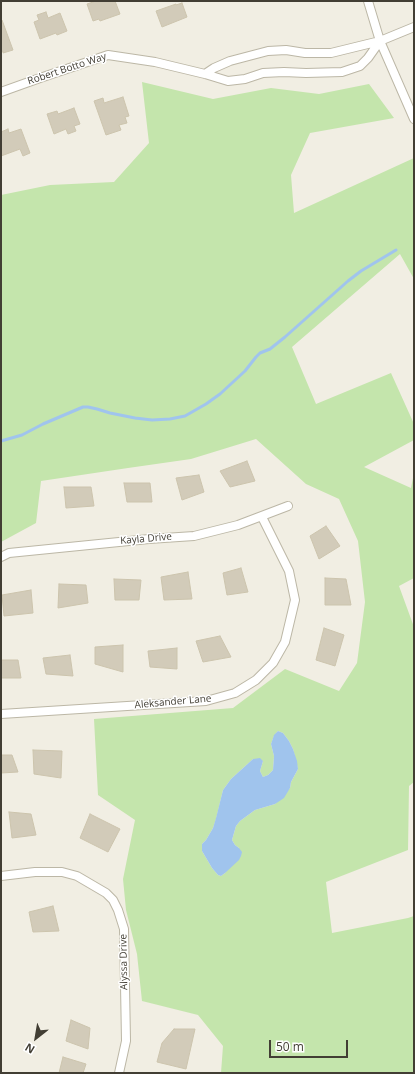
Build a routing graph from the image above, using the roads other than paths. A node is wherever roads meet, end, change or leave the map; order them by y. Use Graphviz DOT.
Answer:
graph roads {
  1 [pos="368,1"];
  2 [pos="414,27"];
  3 [pos="380,41"];
  4 [pos="205,74"];
  5 [pos="1,92"];
  6 [pos="414,119"];
  7 [pos="288,506"];
  8 [pos="262,517"];
  9 [pos="1,557"];
  10 [pos="1,714"];
  11 [pos="1,876"];
  12 [pos="119,1073"];
  1 -- 3 [label="street"];
  2 -- 3 [label="street"];
  3 -- 4 [label="street"];
  3 -- 4 [label="street, Robert Botto Way"];
  3 -- 6 [label="street"];
  4 -- 5 [label="street, Robert Botto Way"];
  7 -- 8 [label="street, Kayla Drive"];
  8 -- 9 [label="street, Kayla Drive"];
  8 -- 10 [label="street, Aleksander Lane"];
  11 -- 12 [label="street, Alyssa Drive"];
}
